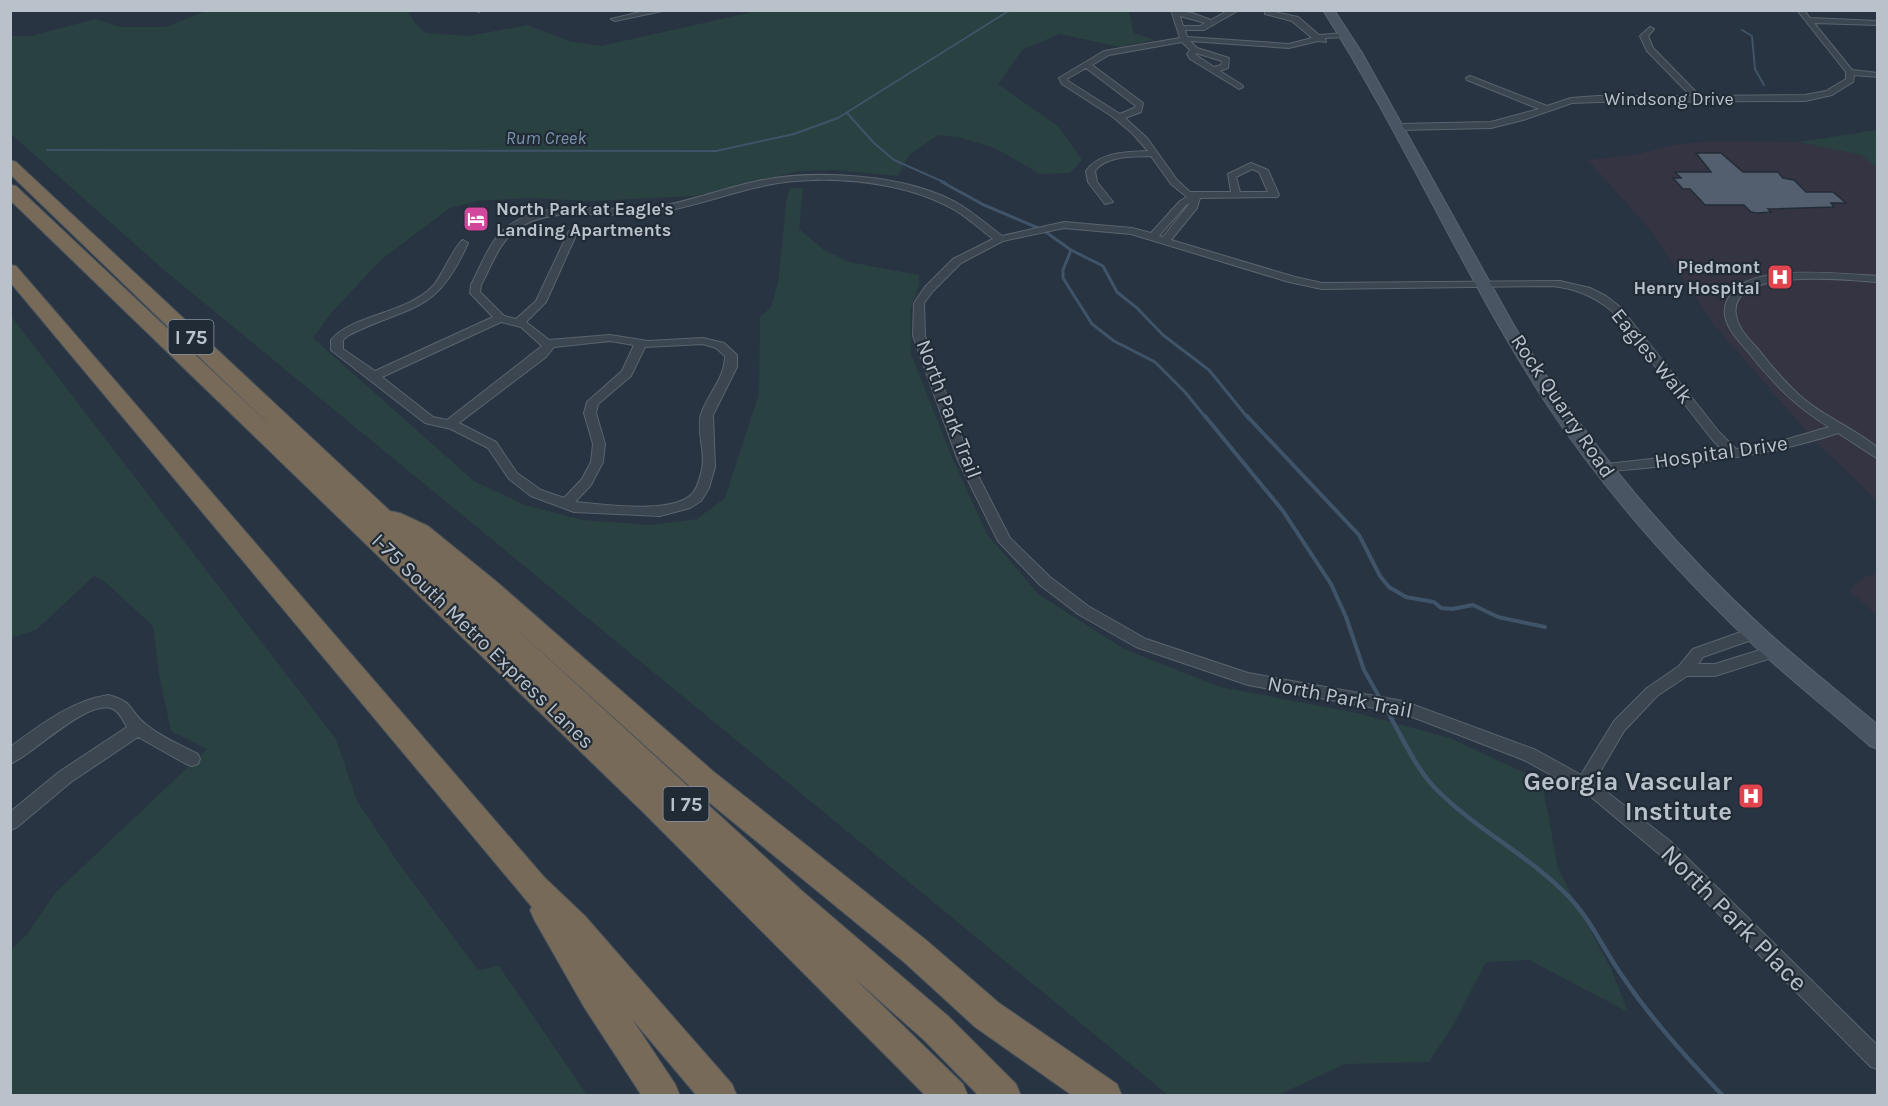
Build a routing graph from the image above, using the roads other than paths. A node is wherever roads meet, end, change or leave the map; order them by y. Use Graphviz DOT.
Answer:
graph roads {
  1 [pos="1236,10"];
  2 [pos="1328,10"];
  3 [pos="1800,10"];
  4 [pos="661,11"];
  5 [pos="1175,12"];
  6 [pos="1268,12"];
  7 [pos="615,19"];
  8 [pos="1808,20"];
  9 [pos="1212,23"];
  10 [pos="1878,23"];
  11 [pos="1179,28"];
  12 [pos="1650,29"];
  13 [pos="1346,38"];
  14 [pos="1318,39"];
  15 [pos="1184,40"];
  16 [pos="1194,50"];
  17 [pos="1086,64"];
  18 [pos="1214,70"];
  19 [pos="1850,72"];
  20 [pos="1878,75"];
  21 [pos="1470,78"];
  22 [pos="1239,87"];
  23 [pos="1698,99"];
  24 [pos="1546,109"];
  25 [pos="1118,117"];
  26 [pos="1398,127"];
  27 [pos="1153,153"];
  28 [pos="10,165"];
  29 [pos="10,190"];
  30 [pos="1196,195"];
  31 [pos="1236,195"];
  32 [pos="1108,202"];
  33 [pos="572,233"];
  34 [pos="1000,239"];
  35 [pos="1158,240"];
  36 [pos="463,243"];
  37 [pos="10,270"];
  38 [pos="1878,279"];
  39 [pos="1484,284"];
  40 [pos="500,318"];
  41 [pos="518,323"];
  42 [pos="550,344"];
  43 [pos="641,344"];
  44 [pos="374,376"];
  45 [pos="450,424"];
  46 [pos="1837,429"];
  47 [pos="1732,452"];
  48 [pos="1878,455"];
  49 [pos="1602,468"];
  50 [pos="565,505"];
  51 [pos="371,509"];
  52 [pos="1755,633"];
  53 [pos="1776,651"];
  54 [pos="1684,670"];
  55 [pos="138,728"];
  56 [pos="1878,739"];
  57 [pos="10,757"];
  58 [pos="192,759"];
  59 [pos="1584,784"];
  60 [pos="10,823"];
  61 [pos="533,887"];
  62 [pos="1878,1060"];
  63 [pos="663,1095"];
  64 [pos="720,1095"];
  65 [pos="951,1095"];
  66 [pos="1004,1095"];
  67 [pos="1105,1095"];
  1 -- 9 [label="street"];
  2 -- 13 [label="street, Rock Quarry Road"];
  3 -- 8 [label="street"];
  4 -- 7 [label="street"];
  5 -- 9 [label="street"];
  5 -- 11 [label="street"];
  6 -- 14 [label="street"];
  8 -- 10 [label="street"];
  8 -- 19 [label="street"];
  9 -- 11 [label="street"];
  11 -- 15 [label="street"];
  12 -- 23 [label="street"];
  13 -- 14 [label="street"];
  13 -- 26 [label="street, Rock Quarry Road"];
  14 -- 15 [label="street"];
  15 -- 16 [label="street"];
  15 -- 17 [label="street"];
  16 -- 18 [label="street"];
  16 -- 18 [label="street"];
  17 -- 25 [label="street"];
  17 -- 25 [label="street"];
  18 -- 22 [label="street"];
  19 -- 20 [label="street"];
  19 -- 23 [label="street, Windsong Drive"];
  21 -- 24 [label="street"];
  23 -- 24 [label="street, Windsong Drive"];
  24 -- 26 [label="street, Windsong Drive"];
  25 -- 27 [label="street"];
  26 -- 39 [label="street, Rock Quarry Road"];
  27 -- 30 [label="street"];
  27 -- 32 [label="street"];
  28 -- 51 [label="highway, I 75"];
  29 -- 65 [label="highway, I-75 South Metro Express Lanes"];
  30 -- 31 [label="street"];
  30 -- 35 [label="street"];
  31 -- 31 [label="street"];
  33 -- 41 [label="street"];
  34 -- 35 [label="street, North Park Trail"];
  34 -- 40 [label="street"];
  34 -- 59 [label="street, North Park Trail"];
  35 -- 39 [label="street, North Park Trail"];
  36 -- 44 [label="street"];
  37 -- 61 [label="highway"];
  38 -- 46 [label="street, Hospital Drive"];
  39 -- 47 [label="street, Eagles Walk"];
  39 -- 49 [label="street, Rock Quarry Road"];
  40 -- 41 [label="street"];
  40 -- 44 [label="street"];
  41 -- 42 [label="street"];
  42 -- 43 [label="street"];
  42 -- 45 [label="street"];
  43 -- 50 [label="street"];
  43 -- 50 [label="street"];
  44 -- 45 [label="street"];
  45 -- 50 [label="street"];
  46 -- 47 [label="street, Hospital Drive"];
  46 -- 48 [label="street, Hospital Drive"];
  47 -- 49 [label="street, Hospital Drive"];
  49 -- 52 [label="street, Rock Quarry Road"];
  51 -- 66 [label="highway, I 75"];
  51 -- 67 [label="highway"];
  52 -- 53 [label="street, Rock Quarry Road"];
  52 -- 54 [label="street"];
  53 -- 54 [label="street"];
  53 -- 56 [label="street, Rock Quarry Road"];
  54 -- 59 [label="street"];
  55 -- 57 [label="street"];
  55 -- 58 [label="street"];
  55 -- 60 [label="street"];
  59 -- 62 [label="street, North Park Place"];
  61 -- 63 [label="highway"];
  61 -- 64 [label="highway"];
}
